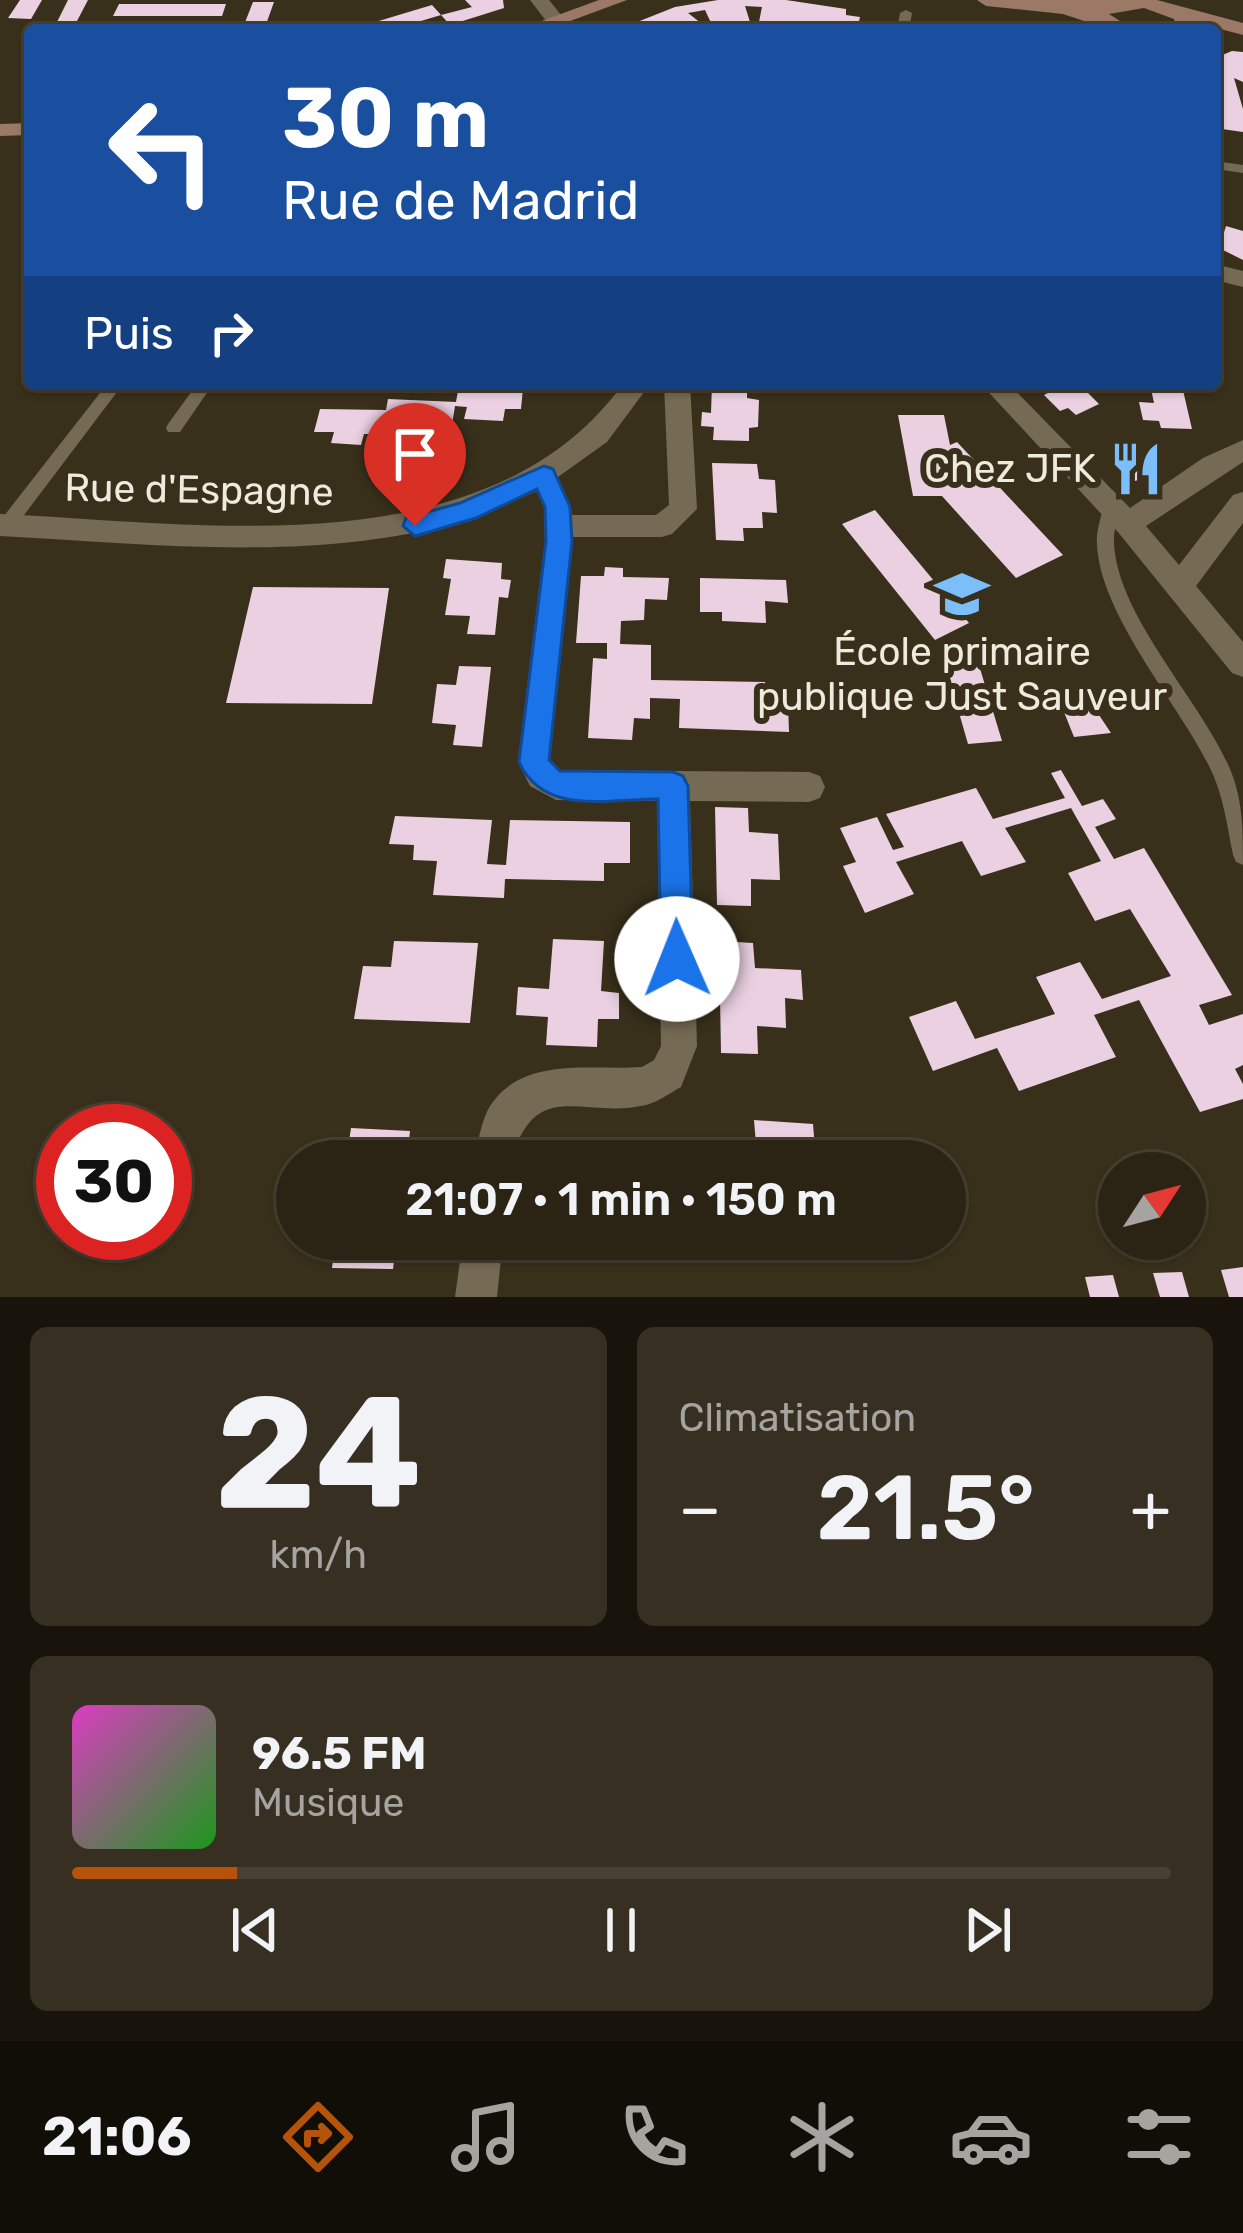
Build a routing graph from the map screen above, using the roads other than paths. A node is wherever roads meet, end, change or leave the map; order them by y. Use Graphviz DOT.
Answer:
graph roads {
  1 [pos="539,0"];
  2 [pos="617,0"];
  3 [pos="986,0"];
  4 [pos="1127,12"];
  5 [pos="1174,12"];
  6 [pos="906,13"];
  7 [pos="558,24"];
  8 [pos="561,24"];
  9 [pos="904,24"];
  10 [pos="1220,24"];
  11 [pos="110,390"];
  12 [pos="201,390"];
  13 [pos="632,390"];
  14 [pos="677,390"];
  15 [pos="1000,390"];
  16 [pos="174,428"];
  17 [pos="1243,449"];
  18 [pos="544,475"];
  19 [pos="1243,503"];
  20 [pos="1119,516"];
  21 [pos="3,525"];
  22 [pos="559,526"];
  23 [pos="1180,584"];
  24 [pos="1243,664"];
  25 [pos="673,786"];
  26 [pos="809,787"];
  27 [pos="1243,855"];
  28 [pos="497,1140"];
  29 [pos="480,1260"];
  30 [pos="476,1297"];
  1 -- 7 [label="street"];
  2 -- 8 [label="street"];
  3 -- 4 [label="street"];
  4 -- 5 [label="street"];
  5 -- 10 [label="street"];
  6 -- 9 [label="lane"];
  11 -- 21 [label="lane"];
  12 -- 16 [label="lane"];
  13 -- 18 [label="street, Rue d'Espagne"];
  14 -- 22 [label="street"];
  15 -- 20 [label="street"];
  17 -- 20 [label="street"];
  18 -- 21 [label="street, Rue d'Espagne"];
  18 -- 22 [label="street"];
  19 -- 23 [label="street"];
  20 -- 23 [label="street"];
  20 -- 27 [label="lane"];
  22 -- 25 [label="street"];
  23 -- 24 [label="street"];
  25 -- 26 [label="street"];
  25 -- 28 [label="street"];
  29 -- 30 [label="street"];
}
